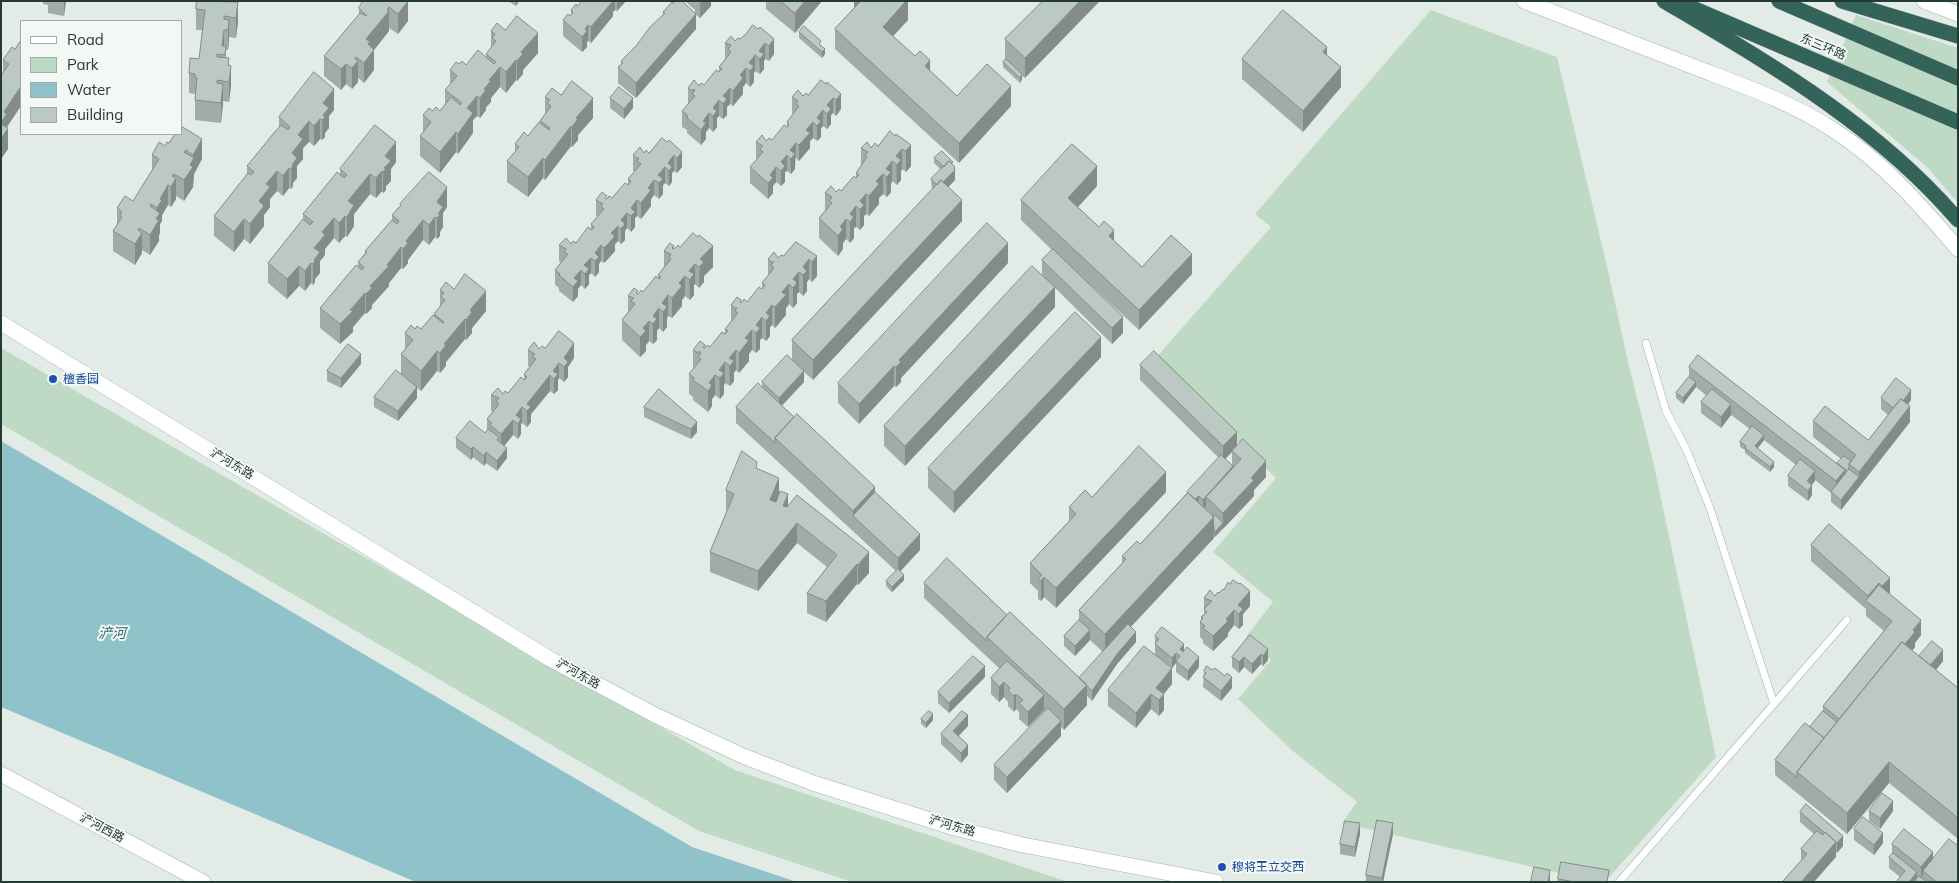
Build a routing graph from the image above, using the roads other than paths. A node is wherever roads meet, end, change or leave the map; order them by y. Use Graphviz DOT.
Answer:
graph roads {
  1 [pos="1524,1"];
  2 [pos="1664,1"];
  3 [pos="1676,1"];
  4 [pos="1779,1"];
  5 [pos="1842,1"];
  6 [pos="1924,1"];
  7 [pos="1958,14"];
  8 [pos="1958,36"];
  9 [pos="1958,78"];
  10 [pos="1958,122"];
  11 [pos="1958,220"];
  12 [pos="1958,249"];
  13 [pos="1,323"];
  14 [pos="1646,343"];
  15 [pos="1847,620"];
  16 [pos="1774,704"];
  17 [pos="1,774"];
  18 [pos="203,882"];
  19 [pos="1216,882"];
  20 [pos="1619,882"];
  1 -- 12 [label="street"];
  2 -- 11 [label="highway"];
  3 -- 10 [label="highway, 东三环路"];
  4 -- 9 [label="highway, 东三环路"];
  5 -- 8 [label="highway"];
  6 -- 7 [label="street"];
  13 -- 19 [label="street, 浐河东路"];
  14 -- 16 [label="lane"];
  15 -- 16 [label="lane"];
  16 -- 20 [label="lane"];
  17 -- 18 [label="street, 浐河西路"];
}
